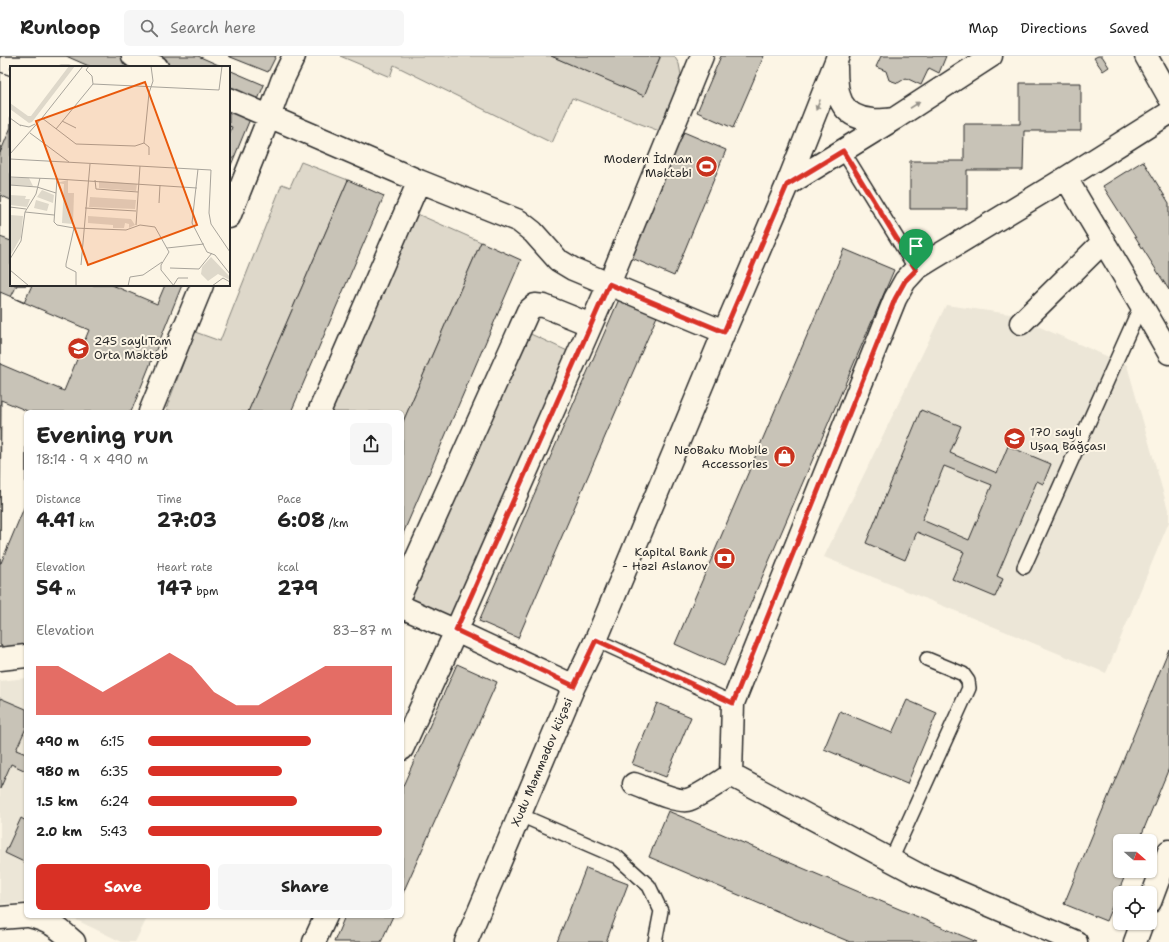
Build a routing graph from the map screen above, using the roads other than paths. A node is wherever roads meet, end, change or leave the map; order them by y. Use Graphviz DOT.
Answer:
graph roads {
  1 [pos="133,56"];
  2 [pos="294,56"];
  3 [pos="702,56"];
  4 [pos="991,56"];
  5 [pos="1146,56"];
  6 [pos="1163,56"];
  7 [pos="837,59"];
  8 [pos="155,66"];
  9 [pos="1169,66"];
  10 [pos="1169,97"];
  11 [pos="230,99"];
  12 [pos="1169,113"];
  13 [pos="269,117"];
  14 [pos="894,119"];
  15 [pos="843,151"];
  16 [pos="1066,178"];
  17 [pos="419,181"];
  18 [pos="787,185"];
  19 [pos="230,214"];
  20 [pos="1104,241"];
  21 [pos="916,270"];
  22 [pos="609,284"];
  23 [pos="202,286"];
  24 [pos="1141,305"];
  25 [pos="1020,323"];
  26 [pos="591,325"];
  27 [pos="724,332"];
  28 [pos="1169,353"];
  29 [pos="151,410"];
  30 [pos="320,410"];
  31 [pos="1024,567"];
  32 [pos="404,587"];
  33 [pos="404,608"];
  34 [pos="456,630"];
  35 [pos="596,640"];
  36 [pos="24,656"];
  37 [pos="0,659"];
  38 [pos="927,660"];
  39 [pos="574,686"];
  40 [pos="733,703"];
  41 [pos="404,745"];
  42 [pos="731,775"];
  43 [pos="634,784"];
  44 [pos="520,815"];
  45 [pos="1169,851"];
  46 [pos="891,860"];
  47 [pos="1156,886"];
  48 [pos="24,916"];
  49 [pos="0,918"];
  50 [pos="36,918"];
  51 [pos="325,918"];
  52 [pos="1139,930"];
  53 [pos="74,942"];
  54 [pos="314,942"];
  55 [pos="466,942"];
  56 [pos="655,942"];
  57 [pos="1076,942"];
  58 [pos="1135,942"];
  1 -- 8 [label="street"];
  2 -- 13 [label="street"];
  3 -- 22 [label="street"];
  14 -- 4 [label="street, one-way"];
  5 -- 10 [label="street"];
  6 -- 9 [label="street"];
  7 -- 14 [label="street"];
  7 -- 18 [label="street, Xudu Məmmədov küçəsi, one-way"];
  11 -- 13 [label="street"];
  12 -- 16 [label="street"];
  13 -- 17 [label="street"];
  13 -- 19 [label="street"];
  14 -- 15 [label="street"];
  15 -- 18 [label="street"];
  15 -- 21 [label="lane"];
  16 -- 20 [label="street"];
  16 -- 21 [label="street"];
  17 -- 22 [label="street"];
  17 -- 30 [label="street"];
  18 -- 27 [label="street, Xudu Məmmədov küçəsi"];
  20 -- 24 [label="street"];
  20 -- 25 [label="street"];
  21 -- 40 [label="street"];
  22 -- 26 [label="street"];
  22 -- 27 [label="street"];
  23 -- 29 [label="street"];
  24 -- 28 [label="street"];
  24 -- 31 [label="lane"];
  26 -- 32 [label="street"];
  26 -- 34 [label="street"];
  27 -- 35 [label="street, Xudu Məmmədov küçəsi"];
  33 -- 34 [label="street"];
  34 -- 39 [label="street"];
  34 -- 41 [label="street"];
  35 -- 39 [label="street, Xudu Məmmədov küçəsi"];
  35 -- 40 [label="lane"];
  36 -- 37 [label="street"];
  38 -- 46 [label="lane"];
  39 -- 44 [label="street, Xudu Məmmədov küçəsi"];
  40 -- 42 [label="street"];
  42 -- 43 [label="street"];
  42 -- 46 [label="street"];
  44 -- 55 [label="street, Xudu Məmmədov küçəsi"];
  44 -- 56 [label="lane"];
  45 -- 47 [label="street"];
  46 -- 57 [label="street"];
  48 -- 49 [label="street"];
  50 -- 53 [label="street"];
  51 -- 54 [label="street"];
  52 -- 58 [label="street"];
}
